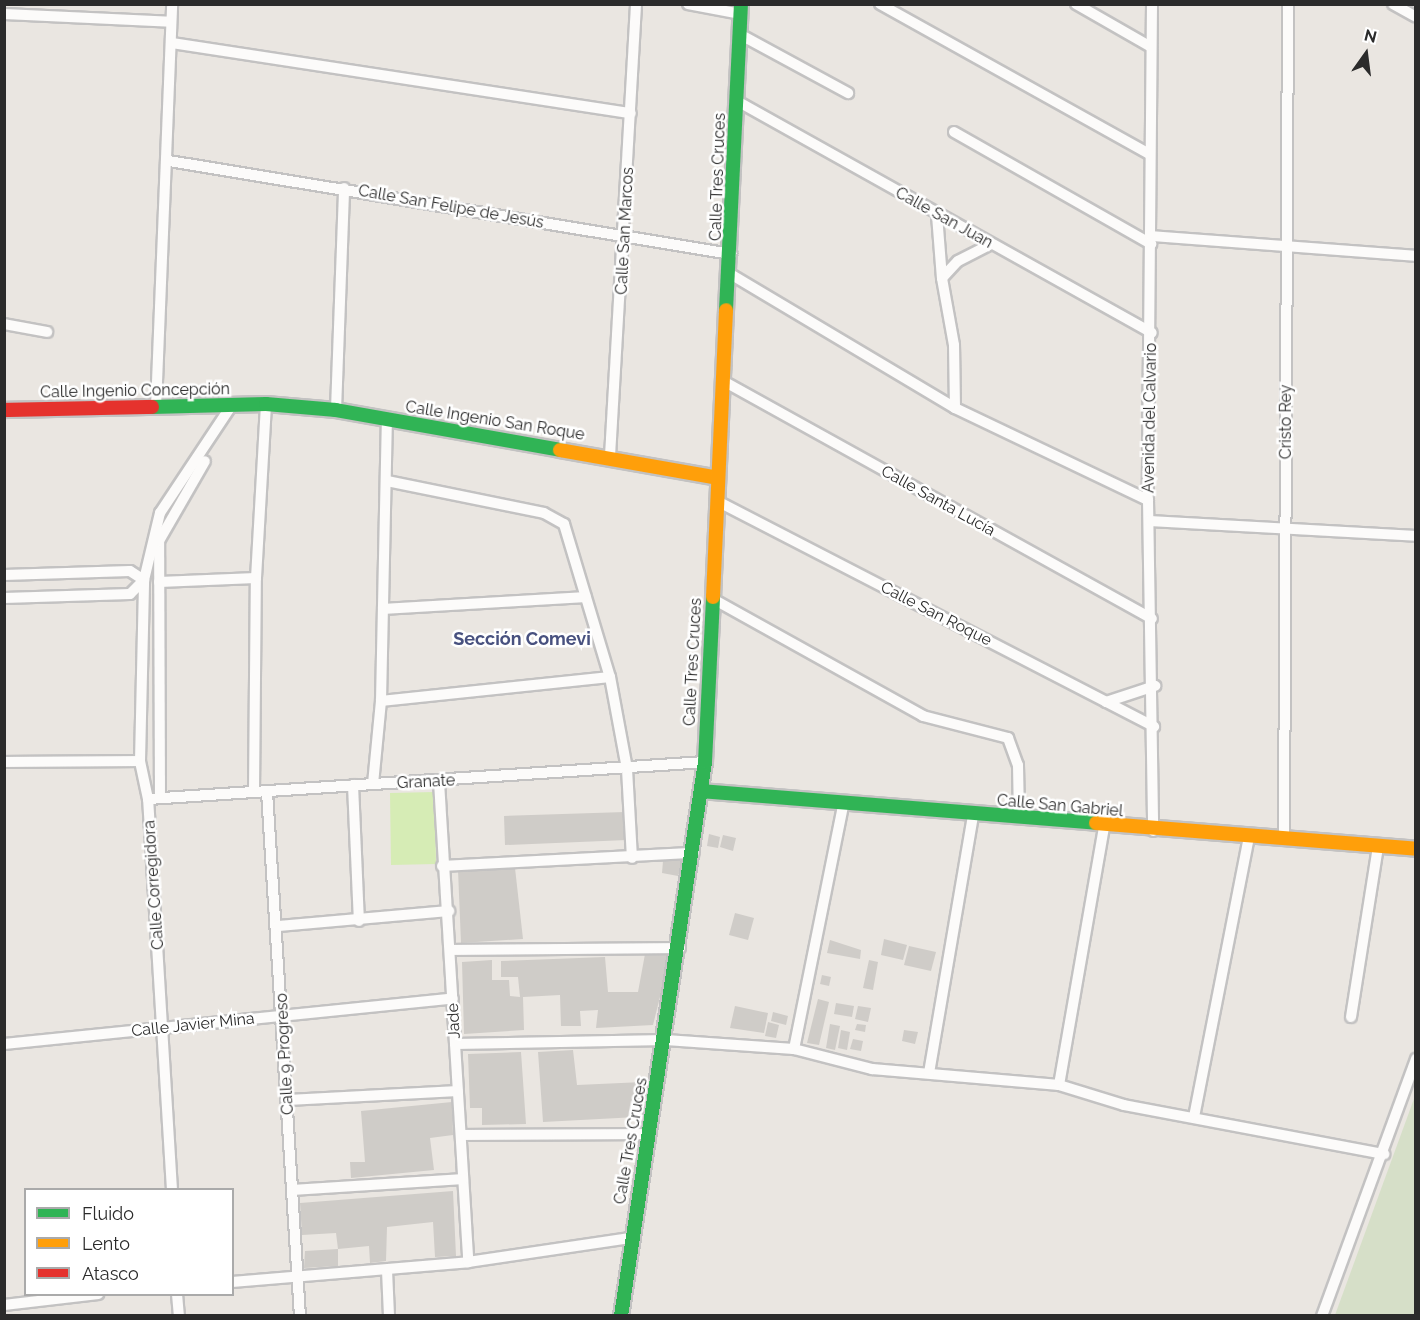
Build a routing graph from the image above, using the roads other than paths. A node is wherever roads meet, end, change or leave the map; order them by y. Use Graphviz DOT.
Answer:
graph roads {
  1 [pos="77,4"];
  2 [pos="172,4"];
  3 [pos="636,4"];
  4 [pos="688,4"];
  5 [pos="880,4"];
  6 [pos="1076,4"];
  7 [pos="1152,4"];
  8 [pos="1288,4"];
  9 [pos="1392,4"];
  10 [pos="741,9"];
  11 [pos="4,14"];
  12 [pos="1416,17"];
  13 [pos="77,18"];
  14 [pos="171,22"];
  15 [pos="741,34"];
  16 [pos="171,43"];
  17 [pos="1151,47"];
  18 [pos="848,93"];
  19 [pos="737,101"];
  20 [pos="630,113"];
  21 [pos="954,132"];
  22 [pos="1149,154"];
  23 [pos="169,161"];
  24 [pos="344,189"];
  25 [pos="938,215"];
  26 [pos="626,236"];
  27 [pos="1151,240"];
  28 [pos="1289,244"];
  29 [pos="990,245"];
  30 [pos="731,254"];
  31 [pos="1416,256"];
  32 [pos="732,275"];
  33 [pos="942,278"];
  34 [pos="4,324"];
  35 [pos="47,332"];
  36 [pos="1152,333"];
  37 [pos="725,382"];
  38 [pos="231,405"];
  39 [pos="266,405"];
  40 [pos="156,407"];
  41 [pos="955,408"];
  42 [pos="4,410"];
  43 [pos="336,410"];
  44 [pos="387,420"];
  45 [pos="610,456"];
  46 [pos="206,461"];
  47 [pos="718,478"];
  48 [pos="387,481"];
  49 [pos="1148,500"];
  50 [pos="717,501"];
  51 [pos="1150,521"];
  52 [pos="1288,530"];
  53 [pos="1416,536"];
  54 [pos="4,575"];
  55 [pos="256,578"];
  56 [pos="144,580"];
  57 [pos="159,582"];
  58 [pos="586,597"];
  59 [pos="4,598"];
  60 [pos="713,599"];
  61 [pos="383,609"];
  62 [pos="1152,619"];
  63 [pos="610,677"];
  64 [pos="1155,686"];
  65 [pos="381,701"];
  66 [pos="1106,702"];
  67 [pos="1154,727"];
  68 [pos="140,761"];
  69 [pos="4,762"];
  70 [pos="705,762"];
  71 [pos="627,769"];
  72 [pos="439,782"];
  73 [pos="353,784"];
  74 [pos="373,784"];
  75 [pos="701,791"];
  76 [pos="254,792"];
  77 [pos="267,792"];
  78 [pos="160,798"];
  79 [pos="148,799"];
  80 [pos="843,805"];
  81 [pos="973,815"];
  82 [pos="1019,818"];
  83 [pos="1104,826"];
  84 [pos="1153,831"];
  85 [pos="1250,836"];
  86 [pos="1284,840"];
  87 [pos="1378,847"];
  88 [pos="1416,849"];
  89 [pos="694,853"];
  90 [pos="632,858"];
  91 [pos="442,866"];
  92 [pos="450,911"];
  93 [pos="359,921"];
  94 [pos="278,926"];
  95 [pos="680,948"];
  96 [pos="451,950"];
  97 [pos="453,998"];
  98 [pos="283,1015"];
  99 [pos="1351,1017"];
  100 [pos="165,1028"];
  101 [pos="666,1040"];
  102 [pos="4,1044"];
  103 [pos="455,1044"];
  104 [pos="794,1049"];
  105 [pos="1416,1059"];
  106 [pos="929,1073"];
  107 [pos="1059,1085"];
  108 [pos="458,1091"];
  109 [pos="288,1100"];
  110 [pos="1194,1117"];
  111 [pos="650,1134"];
  112 [pos="461,1136"];
  113 [pos="1384,1154"];
  114 [pos="463,1179"];
  115 [pos="172,1188"];
  116 [pos="293,1190"];
  117 [pos="630,1238"];
  118 [pos="468,1262"];
  119 [pos="387,1270"];
  120 [pos="298,1277"];
  121 [pos="234,1282"];
  122 [pos="81,1296"];
  123 [pos="177,1296"];
  124 [pos="4,1305"];
  125 [pos="179,1316"];
  126 [pos="300,1316"];
  127 [pos="389,1316"];
  128 [pos="621,1316"];
  129 [pos="1322,1316"];
  1 -- 13 [label="street"];
  2 -- 14 [label="street"];
  3 -- 20 [label="street, Calle San Marcos"];
  4 -- 10 [label="street"];
  5 -- 22 [label="street"];
  6 -- 17 [label="street"];
  7 -- 17 [label="street, Avenida del Calvario"];
  8 -- 28 [label="street, Cristo Rey"];
  9 -- 12 [label="street"];
  10 -- 15 [label="street, Calle Tres Cruces"];
  11 -- 13 [label="street"];
  13 -- 14 [label="street"];
  14 -- 16 [label="street"];
  15 -- 18 [label="street"];
  15 -- 19 [label="street, Calle Tres Cruces"];
  16 -- 20 [label="street"];
  16 -- 23 [label="street"];
  17 -- 22 [label="street, Avenida del Calvario"];
  19 -- 25 [label="street, Calle San Juan"];
  19 -- 30 [label="street, Calle Tres Cruces"];
  20 -- 26 [label="street, Calle San Marcos"];
  21 -- 27 [label="street"];
  22 -- 27 [label="street, Avenida del Calvario"];
  23 -- 24 [label="street, Calle San Felipe de Jesús"];
  23 -- 40 [label="street"];
  24 -- 26 [label="street, Calle San Felipe de Jesús"];
  24 -- 43 [label="street"];
  25 -- 29 [label="street, Calle San Juan"];
  25 -- 33 [label="street"];
  26 -- 30 [label="street, Calle San Felipe de Jesús"];
  26 -- 45 [label="street, Calle San Marcos"];
  27 -- 28 [label="street"];
  27 -- 36 [label="street, Avenida del Calvario"];
  28 -- 31 [label="street"];
  28 -- 52 [label="street, Cristo Rey"];
  29 -- 33 [label="street"];
  29 -- 36 [label="street, Calle San Juan"];
  30 -- 32 [label="street, Calle Tres Cruces"];
  32 -- 37 [label="street, Calle Tres Cruces"];
  32 -- 41 [label="street"];
  33 -- 41 [label="street"];
  34 -- 35 [label="street"];
  36 -- 49 [label="street, Avenida del Calvario"];
  37 -- 47 [label="street, Calle Tres Cruces"];
  37 -- 62 [label="street, Calle Santa Lucía"];
  38 -- 39 [label="street, Calle Ingenio Concepción"];
  38 -- 40 [label="street, Calle Ingenio Concepción"];
  38 -- 56 [label="street, Calle Corregidora"];
  39 -- 43 [label="street, Calle Ingenio San Roque"];
  39 -- 55 [label="street"];
  40 -- 42 [label="street, Calle Ingenio Concepción"];
  41 -- 49 [label="street"];
  43 -- 44 [label="street, Calle Ingenio San Roque"];
  44 -- 45 [label="street, Calle Ingenio San Roque"];
  44 -- 48 [label="street"];
  45 -- 47 [label="street, Calle Ingenio San Roque"];
  46 -- 57 [label="street"];
  47 -- 50 [label="street, Calle Tres Cruces"];
  48 -- 58 [label="street"];
  48 -- 61 [label="street"];
  49 -- 51 [label="street, Avenida del Calvario"];
  50 -- 60 [label="street, Calle Tres Cruces"];
  50 -- 66 [label="street, Calle San Roque"];
  51 -- 52 [label="street"];
  51 -- 62 [label="street, Avenida del Calvario"];
  52 -- 53 [label="street"];
  52 -- 86 [label="street, Cristo Rey"];
  54 -- 56 [label="street"];
  55 -- 57 [label="street"];
  55 -- 76 [label="street"];
  56 -- 59 [label="street"];
  56 -- 68 [label="street, Calle Corregidora"];
  57 -- 78 [label="street"];
  58 -- 61 [label="street"];
  58 -- 63 [label="street"];
  60 -- 70 [label="street, Calle Tres Cruces"];
  60 -- 82 [label="street"];
  61 -- 65 [label="street"];
  62 -- 64 [label="street, Avenida del Calvario"];
  63 -- 65 [label="street"];
  63 -- 71 [label="street"];
  64 -- 66 [label="street"];
  64 -- 67 [label="street, Avenida del Calvario"];
  65 -- 74 [label="street"];
  66 -- 67 [label="street, Calle San Roque"];
  67 -- 84 [label="street, Avenida del Calvario"];
  68 -- 69 [label="street"];
  68 -- 79 [label="street, Calle Corregidora"];
  70 -- 71 [label="street, Granate"];
  70 -- 75 [label="street, Calle Tres Cruces"];
  71 -- 72 [label="street, Granate"];
  71 -- 90 [label="street"];
  72 -- 74 [label="street, Granate"];
  72 -- 91 [label="street, Jade"];
  73 -- 74 [label="street, Granate"];
  73 -- 77 [label="street, Granate"];
  73 -- 93 [label="street"];
  75 -- 80 [label="street, Calle San Gabriel"];
  75 -- 89 [label="street, Calle Tres Cruces"];
  76 -- 77 [label="street, Granate"];
  76 -- 78 [label="street, Granate"];
  77 -- 94 [label="street, Calle 9 Progreso"];
  78 -- 79 [label="street, Granate"];
  79 -- 100 [label="street, Calle Corregidora"];
  80 -- 81 [label="street, Calle San Gabriel"];
  80 -- 104 [label="street"];
  81 -- 82 [label="street, Calle San Gabriel"];
  81 -- 106 [label="street"];
  82 -- 83 [label="street, Calle San Gabriel"];
  83 -- 84 [label="street, Calle San Gabriel"];
  83 -- 107 [label="street"];
  84 -- 85 [label="street, Calle San Gabriel"];
  85 -- 86 [label="street, Calle San Gabriel"];
  85 -- 110 [label="street"];
  86 -- 87 [label="street, Calle San Gabriel"];
  87 -- 88 [label="street, Calle San Gabriel"];
  87 -- 99 [label="street"];
  89 -- 90 [label="street"];
  89 -- 95 [label="street, Calle Tres Cruces"];
  90 -- 91 [label="street"];
  91 -- 92 [label="street, Jade"];
  92 -- 93 [label="street"];
  92 -- 96 [label="street, Jade"];
  93 -- 94 [label="street"];
  94 -- 98 [label="street, Calle 9 Progreso"];
  95 -- 96 [label="street"];
  95 -- 101 [label="street, Calle Tres Cruces"];
  96 -- 97 [label="street, Jade"];
  97 -- 98 [label="street, Calle Javier Mina"];
  97 -- 103 [label="street, Jade"];
  98 -- 100 [label="street, Calle Javier Mina"];
  98 -- 109 [label="street, Calle 9 Progreso"];
  100 -- 102 [label="street, Calle Javier Mina"];
  100 -- 115 [label="street, Calle Corregidora"];
  101 -- 103 [label="street"];
  101 -- 104 [label="street"];
  101 -- 111 [label="street, Calle Tres Cruces"];
  103 -- 108 [label="street, Jade"];
  104 -- 106 [label="street"];
  105 -- 113 [label="street"];
  106 -- 107 [label="street"];
  107 -- 110 [label="street"];
  108 -- 109 [label="street"];
  108 -- 112 [label="street, Jade"];
  109 -- 116 [label="street, Calle 9 Progreso"];
  110 -- 113 [label="street"];
  111 -- 112 [label="street"];
  111 -- 117 [label="street, Calle Tres Cruces"];
  112 -- 114 [label="street, Jade"];
  113 -- 129 [label="street"];
  114 -- 116 [label="street"];
  114 -- 118 [label="street, Jade"];
  116 -- 120 [label="street, Calle 9 Progreso"];
  117 -- 118 [label="street"];
  117 -- 128 [label="street, Calle Tres Cruces"];
  118 -- 119 [label="street"];
  119 -- 120 [label="street"];
  119 -- 127 [label="street"];
  120 -- 121 [label="street"];
  120 -- 126 [label="street, Calle 9 Progreso"];
  122 -- 124 [label="street"];
  123 -- 125 [label="street"];
}
